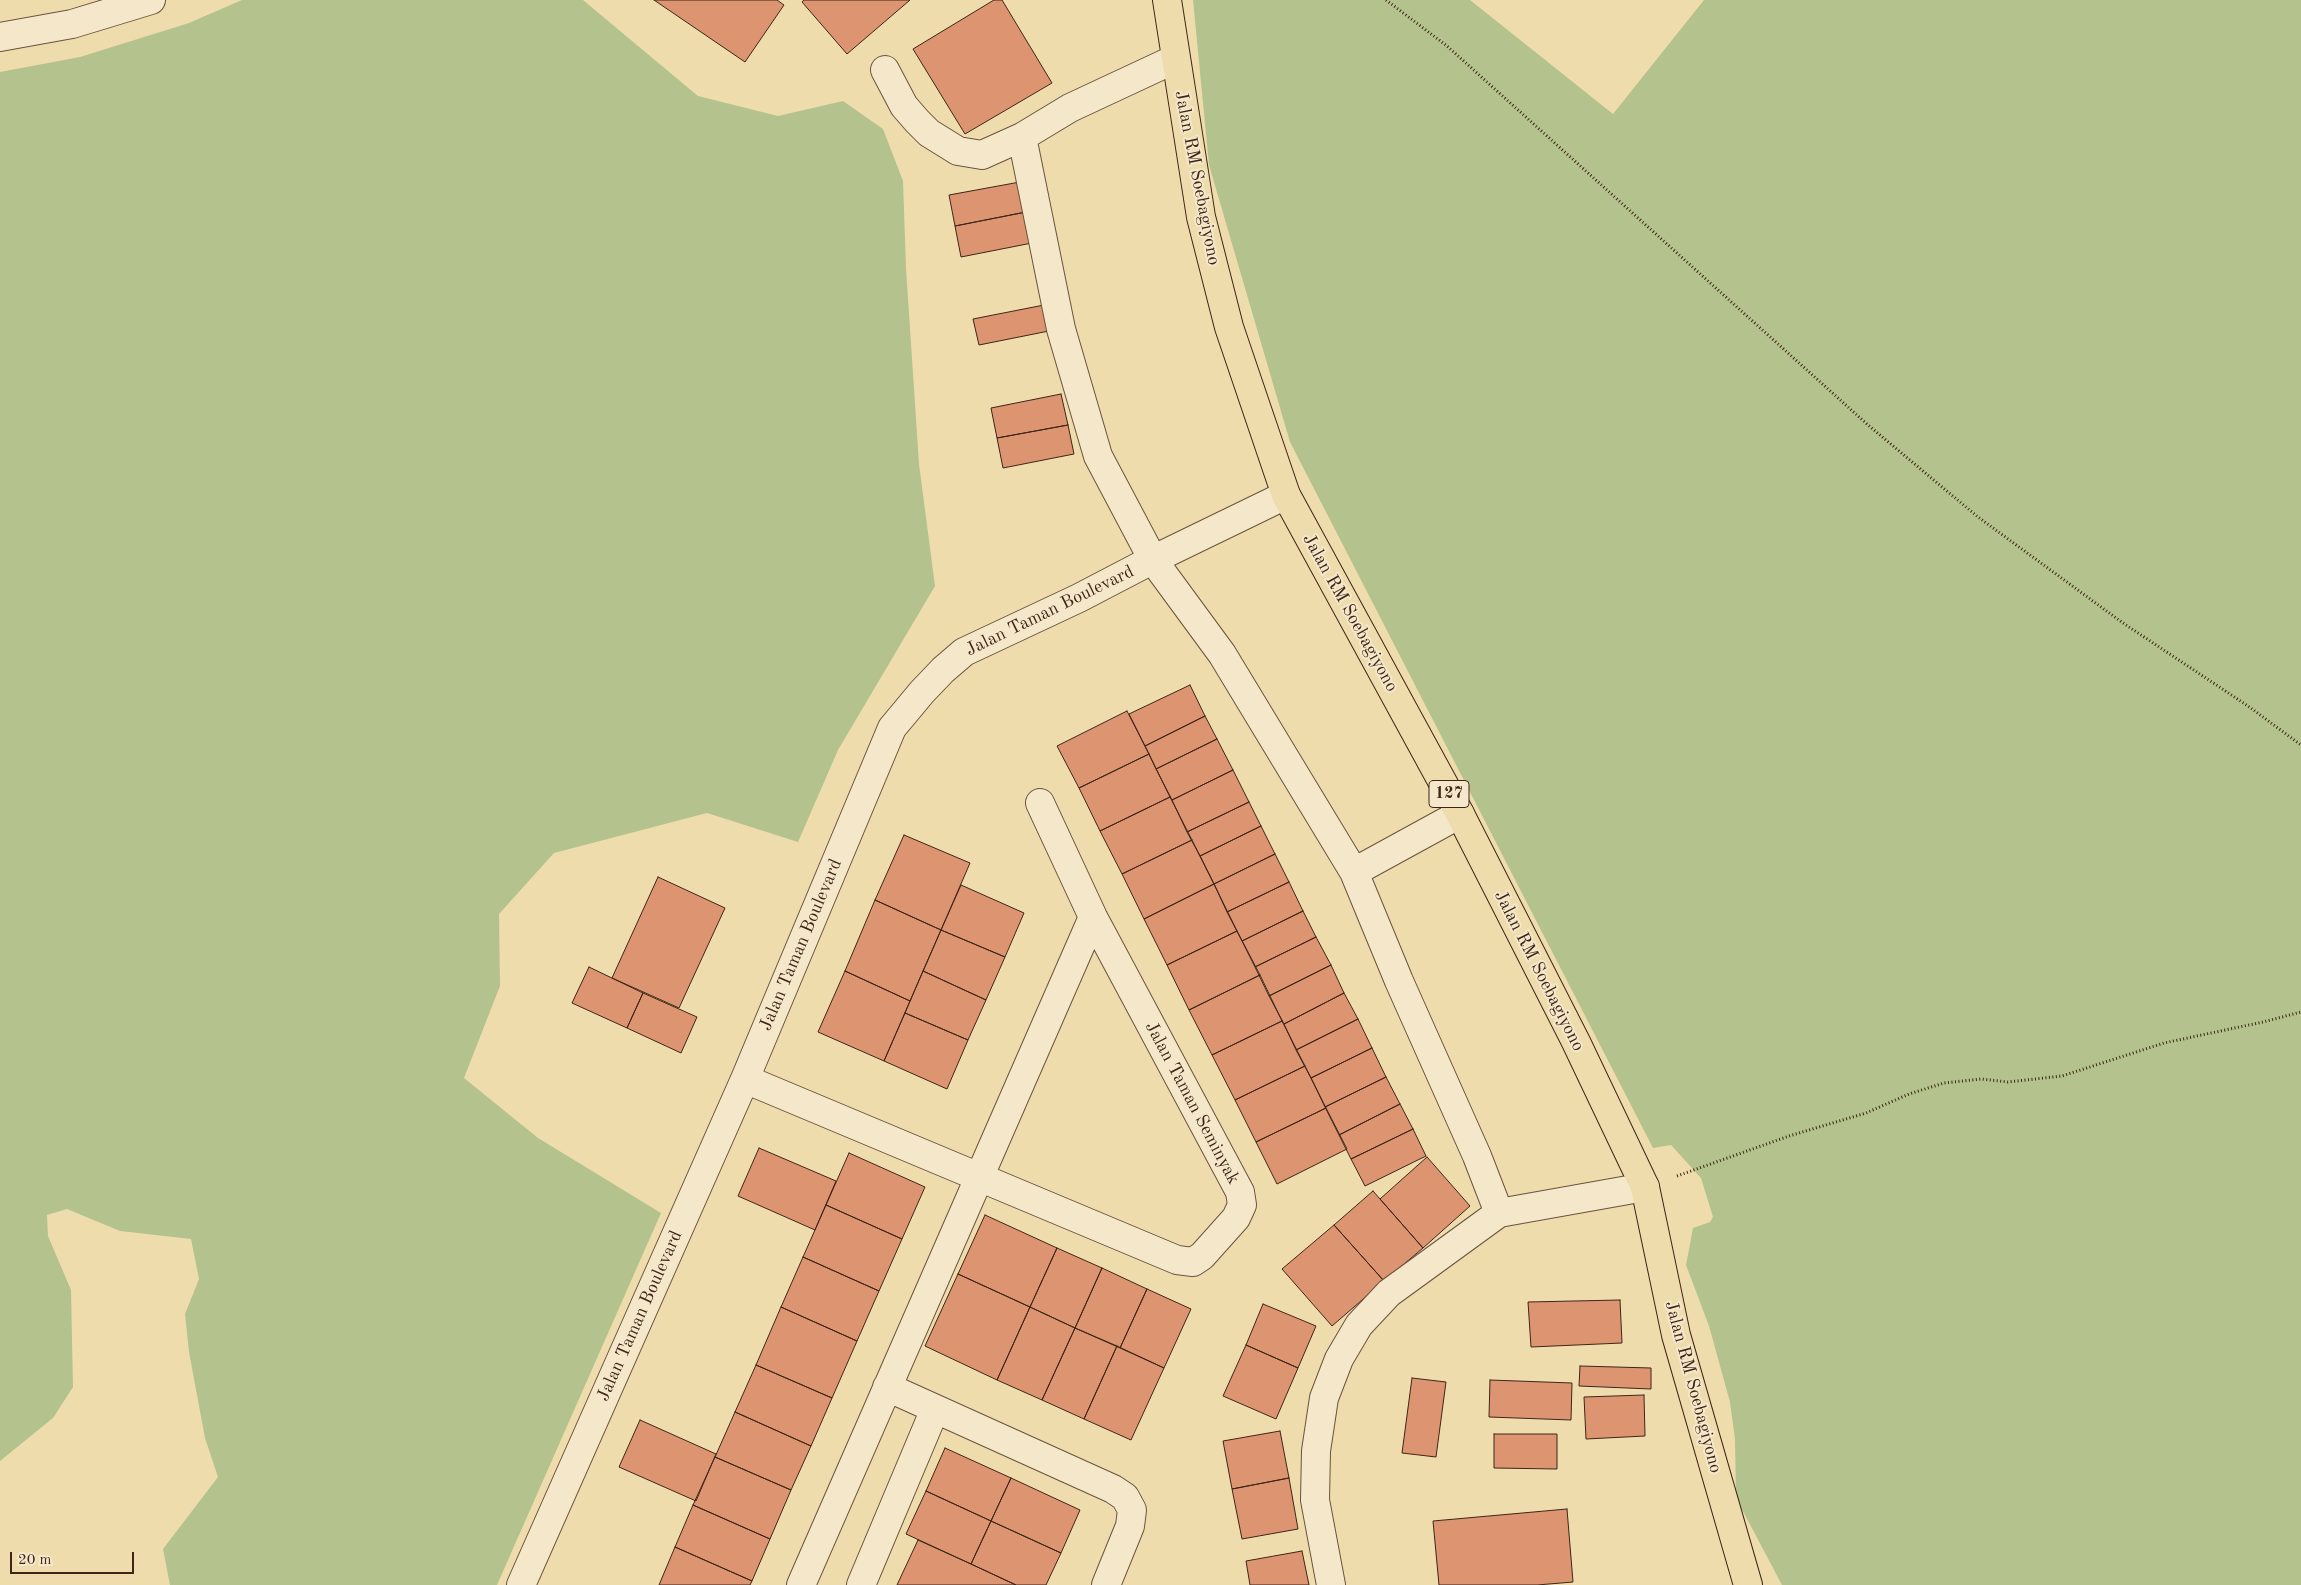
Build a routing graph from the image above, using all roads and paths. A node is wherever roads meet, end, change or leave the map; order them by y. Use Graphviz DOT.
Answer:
graph roads {
  1 [pos="151,0"];
  2 [pos="1167,0"];
  3 [pos="1386,0"];
  4 [pos="0,37"];
  5 [pos="1175,59"];
  6 [pos="884,70"];
  7 [pos="1022,136"];
  8 [pos="1286,495"];
  9 [pos="1153,560"];
  10 [pos="2301,745"];
  11 [pos="1040,803"];
  12 [pos="1460,814"];
  13 [pos="1354,872"];
  14 [pos="1093,917"];
  15 [pos="2301,1012"];
  16 [pos="744,1079"];
  17 [pos="979,1176"];
  18 [pos="1645,1187"];
  19 [pos="1499,1213"];
  20 [pos="887,1387"];
  21 [pos="936,1409"];
  22 [pos="521,1585"];
  23 [pos="801,1585"];
  24 [pos="861,1585"];
  25 [pos="1106,1585"];
  26 [pos="1331,1585"];
  27 [pos="1748,1585"];
  1 -- 4 [label="street"];
  2 -- 5 [label="main road, Jalan RM Soebagiyono / 127"];
  3 -- 10 [label="path"];
  5 -- 7 [label="street"];
  5 -- 8 [label="main road, Jalan RM Soebagiyono / 127"];
  6 -- 7 [label="street"];
  7 -- 9 [label="street"];
  8 -- 9 [label="street, Jalan Taman Boulevard"];
  8 -- 12 [label="main road, Jalan RM Soebagiyono / 127"];
  9 -- 13 [label="street"];
  9 -- 16 [label="street, Jalan Taman Boulevard"];
  11 -- 14 [label="street, Jalan Taman Seminyak"];
  12 -- 13 [label="street"];
  12 -- 18 [label="main road, Jalan RM Soebagiyono / 127"];
  13 -- 19 [label="street"];
  14 -- 17 [label="street"];
  14 -- 17 [label="street, Jalan Taman Seminyak"];
  15 -- 18 [label="path"];
  16 -- 17 [label="street, Jalan Taman Seminyak"];
  16 -- 22 [label="street, Jalan Taman Boulevard"];
  17 -- 20 [label="street"];
  18 -- 19 [label="street"];
  18 -- 27 [label="main road, Jalan RM Soebagiyono / 127"];
  19 -- 26 [label="street"];
  20 -- 21 [label="street"];
  20 -- 23 [label="street"];
  21 -- 24 [label="street"];
  21 -- 25 [label="street"];
}
